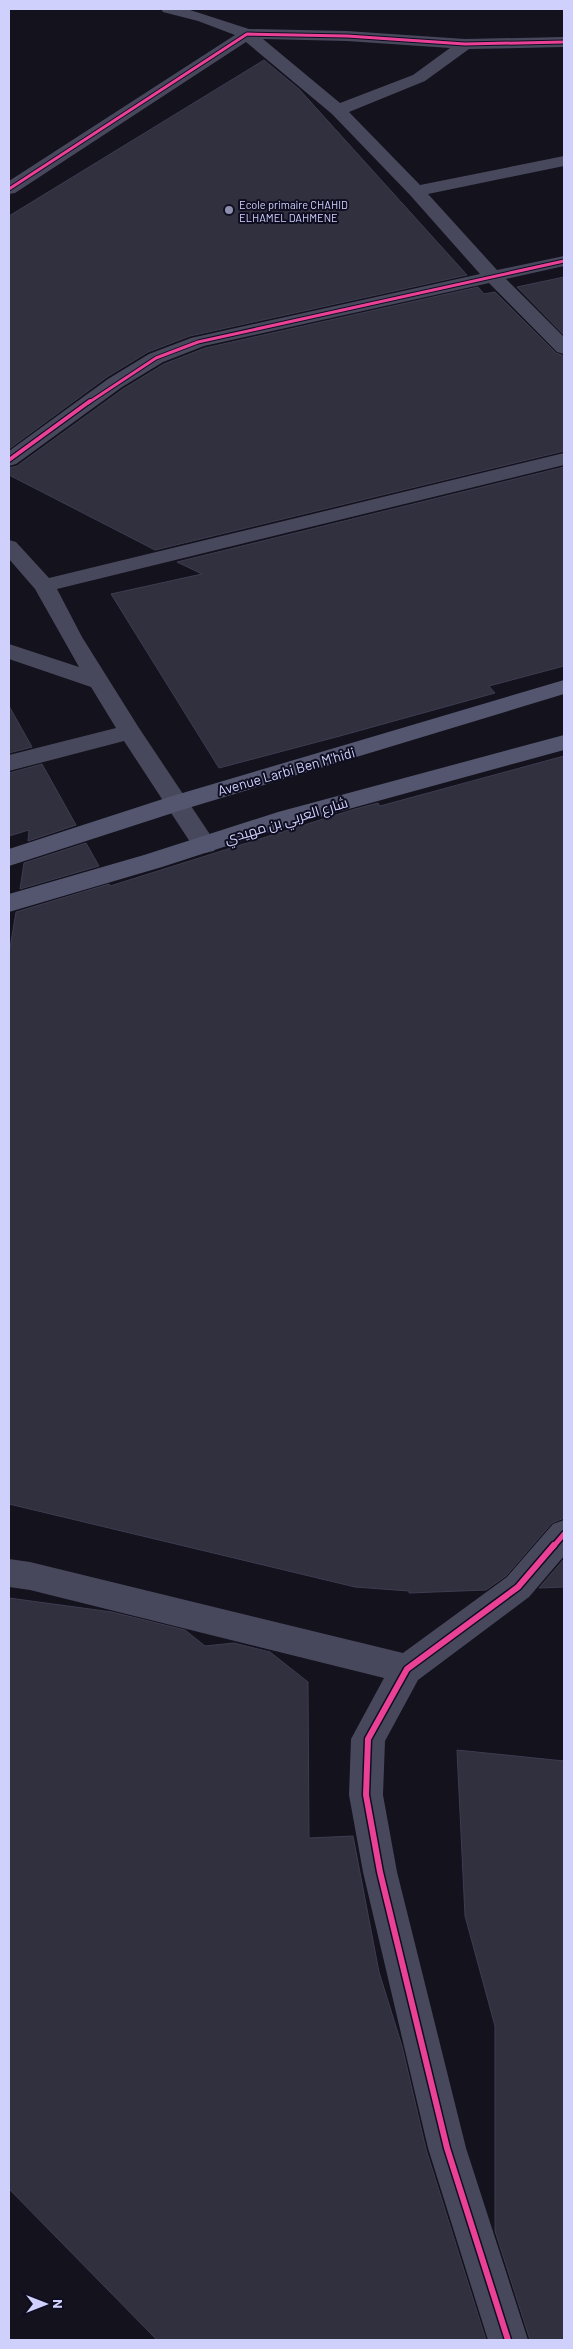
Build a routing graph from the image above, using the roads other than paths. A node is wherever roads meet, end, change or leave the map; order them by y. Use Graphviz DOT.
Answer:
graph roads {
  1 [pos="170,9"];
  2 [pos="211,14"];
  3 [pos="247,34"];
  4 [pos="564,42"];
  5 [pos="465,44"];
  6 [pos="338,110"];
  7 [pos="564,161"];
  8 [pos="9,189"];
  9 [pos="416,191"];
  10 [pos="564,261"];
  11 [pos="492,276"];
  12 [pos="564,348"];
  13 [pos="564,459"];
  14 [pos="9,460"];
  15 [pos="9,546"];
  16 [pos="44,586"];
  17 [pos="9,650"];
  18 [pos="101,683"];
  19 [pos="564,687"];
  20 [pos="130,732"];
  21 [pos="564,742"];
  22 [pos="9,763"];
  23 [pos="177,803"];
  24 [pos="205,845"];
  25 [pos="9,858"];
  26 [pos="9,904"];
  27 [pos="564,1534"];
  28 [pos="9,1573"];
  29 [pos="407,1668"];
  30 [pos="508,2340"];
  1 -- 2 [label="street"];
  2 -- 3 [label="street"];
  3 -- 5 [label="street"];
  3 -- 6 [label="street"];
  3 -- 8 [label="street"];
  4 -- 5 [label="street"];
  5 -- 6 [label="street"];
  6 -- 9 [label="street"];
  7 -- 9 [label="street"];
  9 -- 11 [label="street"];
  10 -- 11 [label="street"];
  11 -- 12 [label="street"];
  11 -- 14 [label="street"];
  13 -- 16 [label="street"];
  15 -- 16 [label="street"];
  16 -- 18 [label="street"];
  17 -- 18 [label="street"];
  18 -- 20 [label="street"];
  19 -- 23 [label="main road, Avenue Larbi Ben M'hidi"];
  20 -- 22 [label="street"];
  20 -- 23 [label="street"];
  21 -- 24 [label="main road, شارع العربي بن مهيدي"];
  23 -- 24 [label="street"];
  23 -- 25 [label="main road, Avenue Larbi Ben M'hidi"];
  24 -- 26 [label="main road, شارع العربي بن مهيدي"];
  27 -- 29 [label="street"];
  28 -- 29 [label="street"];
  29 -- 30 [label="street"];
}
